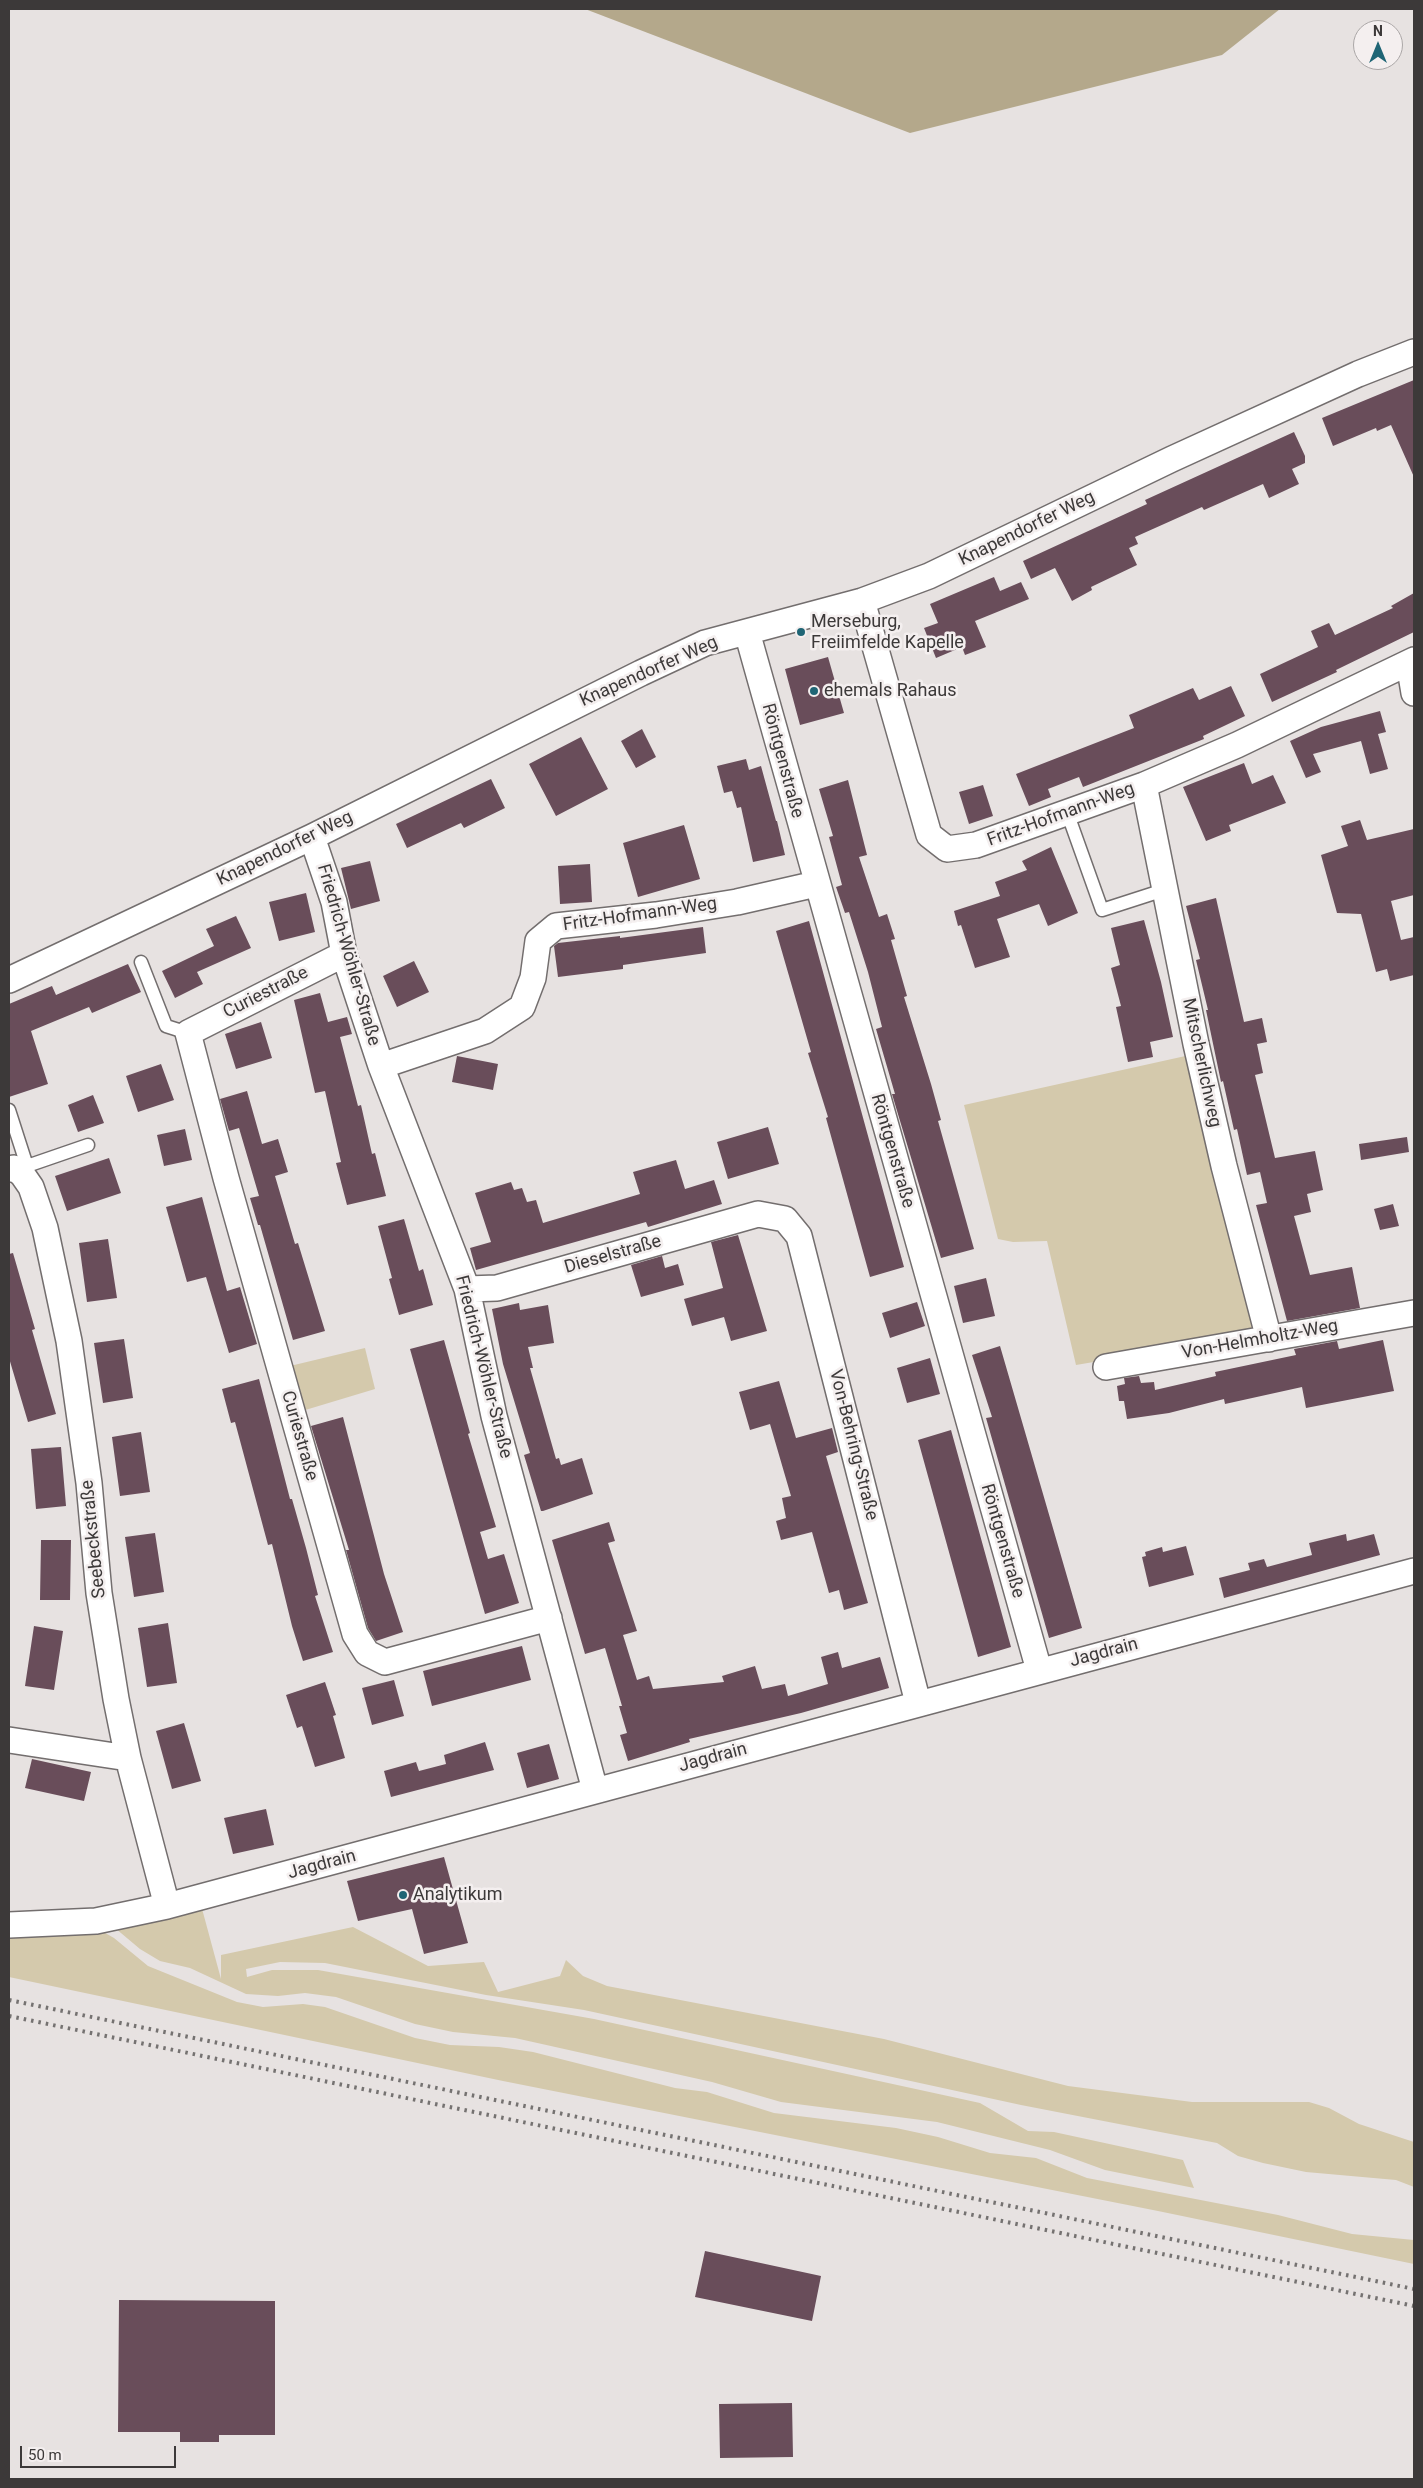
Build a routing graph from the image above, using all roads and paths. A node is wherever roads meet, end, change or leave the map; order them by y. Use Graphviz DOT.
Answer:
graph roads {
  1 [pos="1414,352"];
  2 [pos="862,601"];
  3 [pos="747,632"];
  4 [pos="1412,661"];
  5 [pos="1414,693"];
  6 [pos="1144,785"];
  7 [pos="1067,812"];
  8 [pos="312,837"];
  9 [pos="816,884"];
  10 [pos="1164,890"];
  11 [pos="344,954"];
  12 [pos="141,962"];
  13 [pos="9,980"];
  14 [pos="188,1033"];
  15 [pos="381,1066"];
  16 [pos="9,1110"];
  17 [pos="88,1145"];
  18 [pos="19,1170"];
  19 [pos="758,1214"];
  20 [pos="467,1289"];
  21 [pos="1414,1313"];
  22 [pos="1269,1339"];
  23 [pos="1106,1367"];
  24 [pos="1414,1571"];
  25 [pos="549,1618"];
  26 [pos="1039,1670"];
  27 [pos="918,1703"];
  28 [pos="9,1740"];
  29 [pos="128,1758"];
  30 [pos="595,1790"];
  31 [pos="167,1906"];
  32 [pos="9,1925"];
  1 -- 2 [label="street, Knapendorfer Weg"];
  2 -- 3 [label="street, Knapendorfer Weg"];
  2 -- 7 [label="street, Fritz-Hofmann-Weg"];
  3 -- 8 [label="street, Knapendorfer Weg"];
  3 -- 9 [label="street, Röntgenstraße"];
  4 -- 5 [label="street"];
  4 -- 6 [label="street, Fritz-Hofmann-Weg"];
  6 -- 7 [label="street, Fritz-Hofmann-Weg"];
  6 -- 10 [label="street, Mitscherlichweg"];
  7 -- 10 [label="lane"];
  8 -- 11 [label="street, Friedrich-Wöhler-Straße"];
  8 -- 13 [label="street, Knapendorfer Weg"];
  9 -- 15 [label="street, Fritz-Hofmann-Weg"];
  9 -- 26 [label="street, Röntgenstraße"];
  10 -- 22 [label="street, Mitscherlichweg"];
  11 -- 14 [label="street, Curiestraße"];
  11 -- 15 [label="street, Friedrich-Wöhler-Straße"];
  12 -- 14 [label="lane"];
  14 -- 25 [label="street, Curiestraße"];
  15 -- 20 [label="street, Friedrich-Wöhler-Straße"];
  16 -- 18 [label="lane"];
  17 -- 18 [label="lane"];
  18 -- 29 [label="street, Seebeckstraße"];
  19 -- 20 [label="street, Dieselstraße"];
  19 -- 27 [label="street, Von-Behring-Straße"];
  20 -- 25 [label="street, Friedrich-Wöhler-Straße"];
  21 -- 22 [label="street, Von-Helmholtz-Weg"];
  22 -- 23 [label="street, Von-Helmholtz-Weg"];
  24 -- 26 [label="street, Jagdrain"];
  25 -- 30 [label="street, Friedrich-Wöhler-Straße"];
  26 -- 27 [label="street, Jagdrain"];
  27 -- 30 [label="street, Jagdrain"];
  28 -- 29 [label="street"];
  29 -- 31 [label="street, Seebeckstraße"];
  30 -- 31 [label="street, Jagdrain"];
  31 -- 32 [label="street, Jagdrain"];
}
